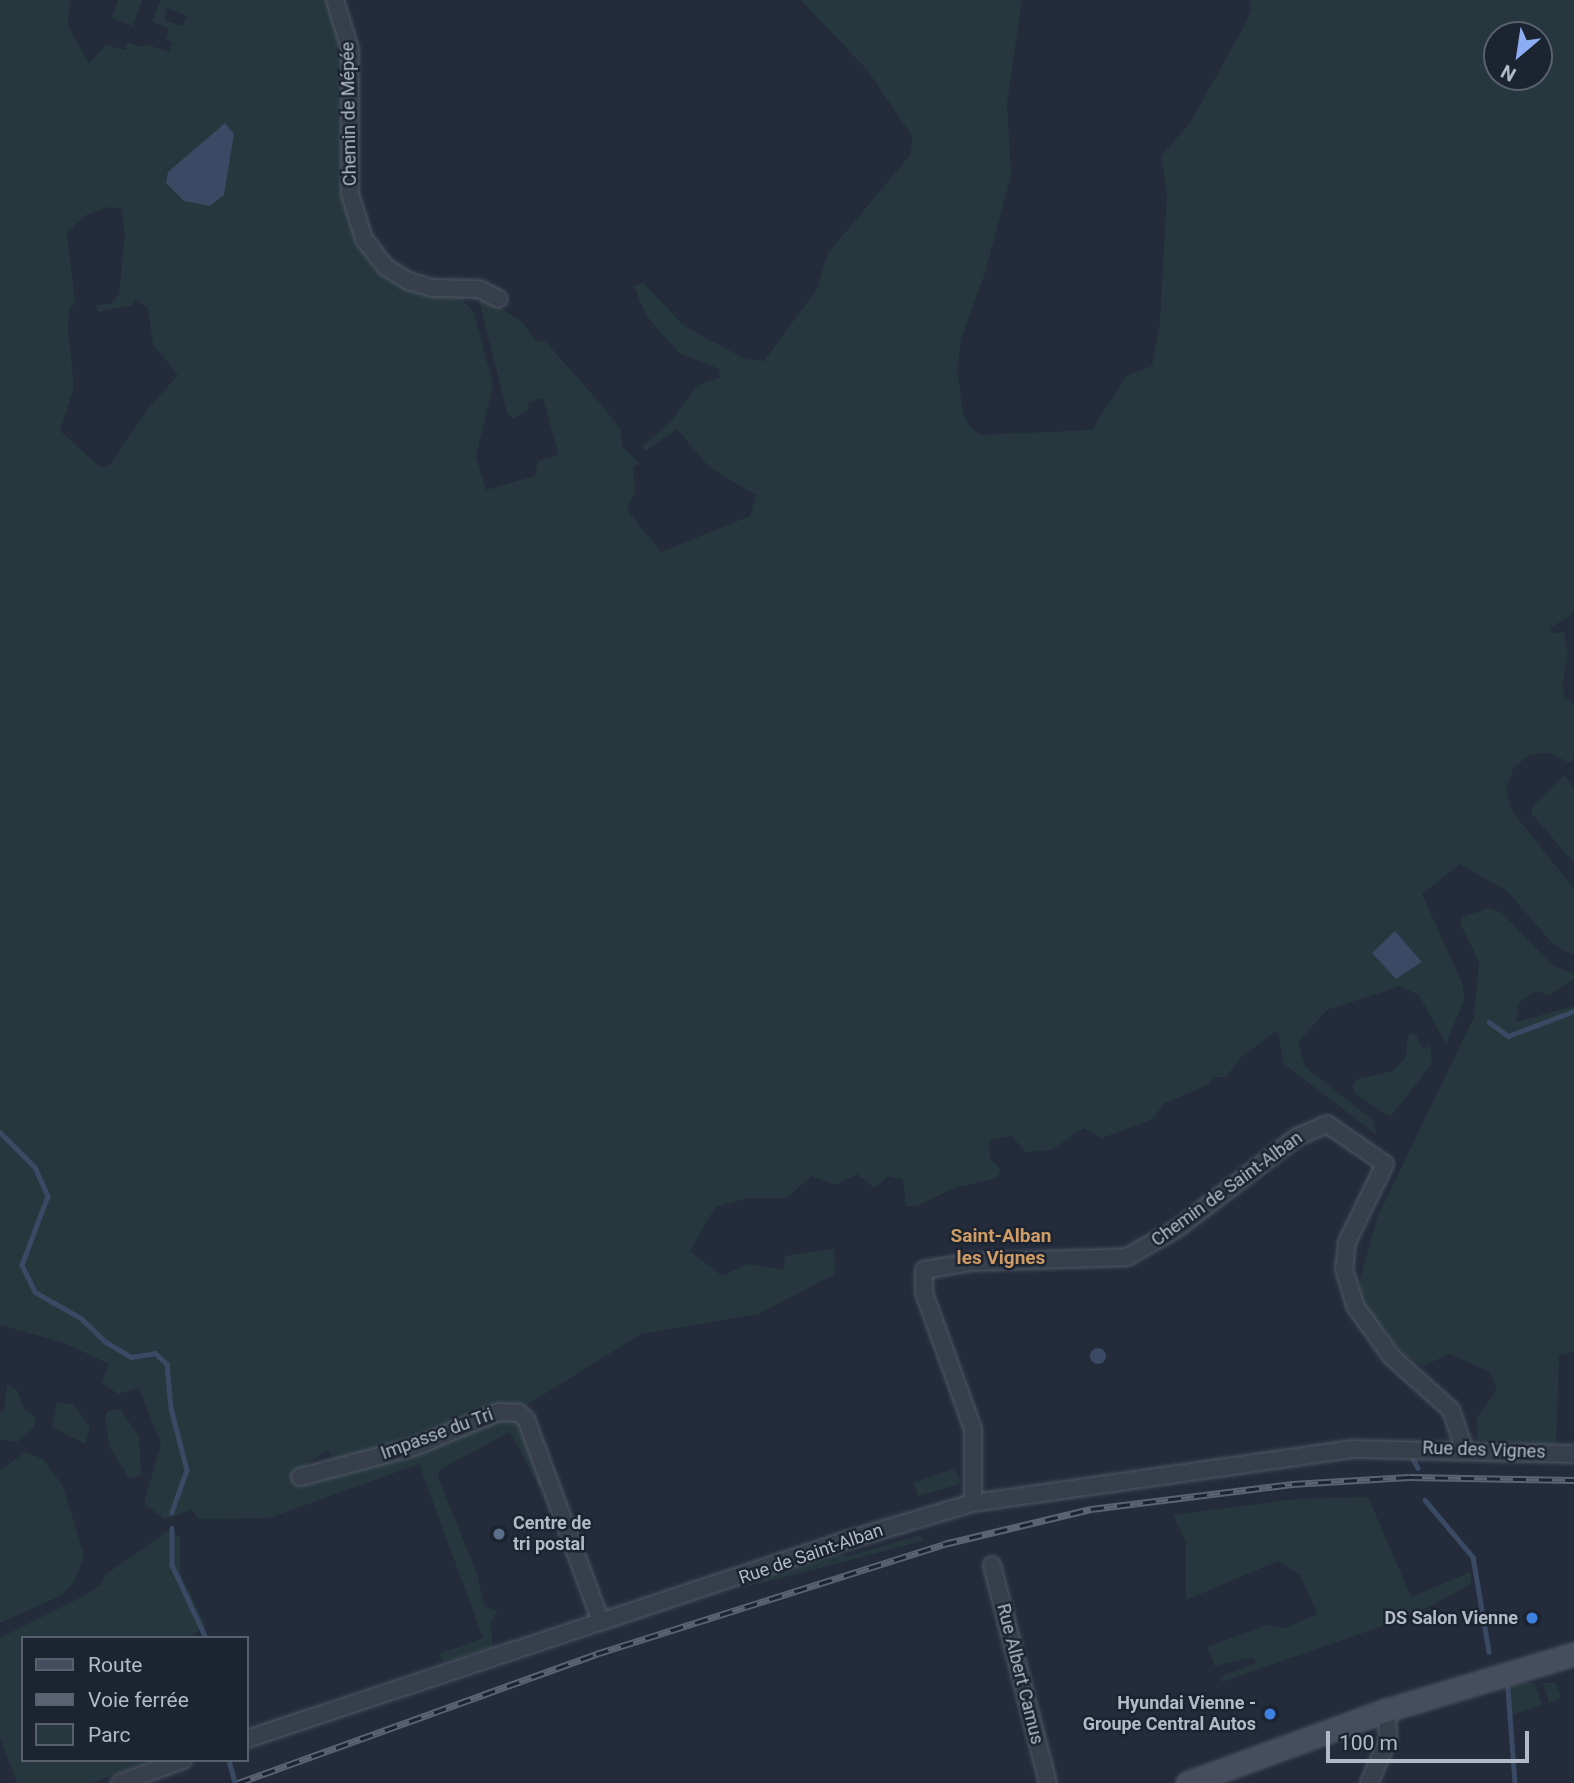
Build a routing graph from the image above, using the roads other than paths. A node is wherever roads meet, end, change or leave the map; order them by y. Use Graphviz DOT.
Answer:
graph roads {
  1 [pos="335,0"];
  2 [pos="499,299"];
  3 [pos="1393,1446"];
  4 [pos="1464,1448"];
  5 [pos="1574,1454"];
  6 [pos="300,1477"];
  7 [pos="973,1503"];
  8 [pos="992,1565"];
  9 [pos="601,1622"];
  10 [pos="1569,1657"];
  11 [pos="1387,1710"];
  12 [pos="248,1739"];
  13 [pos="178,1762"];
  14 [pos="120,1783"];
  15 [pos="1048,1783"];
  16 [pos="1187,1783"];
  17 [pos="1369,1783"];
  1 -- 2 [label="street, Chemin de Mépée"];
  3 -- 4 [label="street, Rue des Vignes"];
  3 -- 7 [label="street, Rue de Saint-Alban"];
  4 -- 5 [label="street, Rue des Vignes"];
  4 -- 7 [label="street, Chemin de Saint-Alban"];
  6 -- 9 [label="street, Impasse du Tri"];
  7 -- 9 [label="street, Rue de Saint-Alban"];
  8 -- 15 [label="street, Rue Albert Camus"];
  9 -- 12 [label="street, Rue de Saint-Alban"];
  10 -- 11 [label="main road"];
  11 -- 16 [label="main road"];
  11 -- 17 [label="street"];
  13 -- 14 [label="street"];
}
